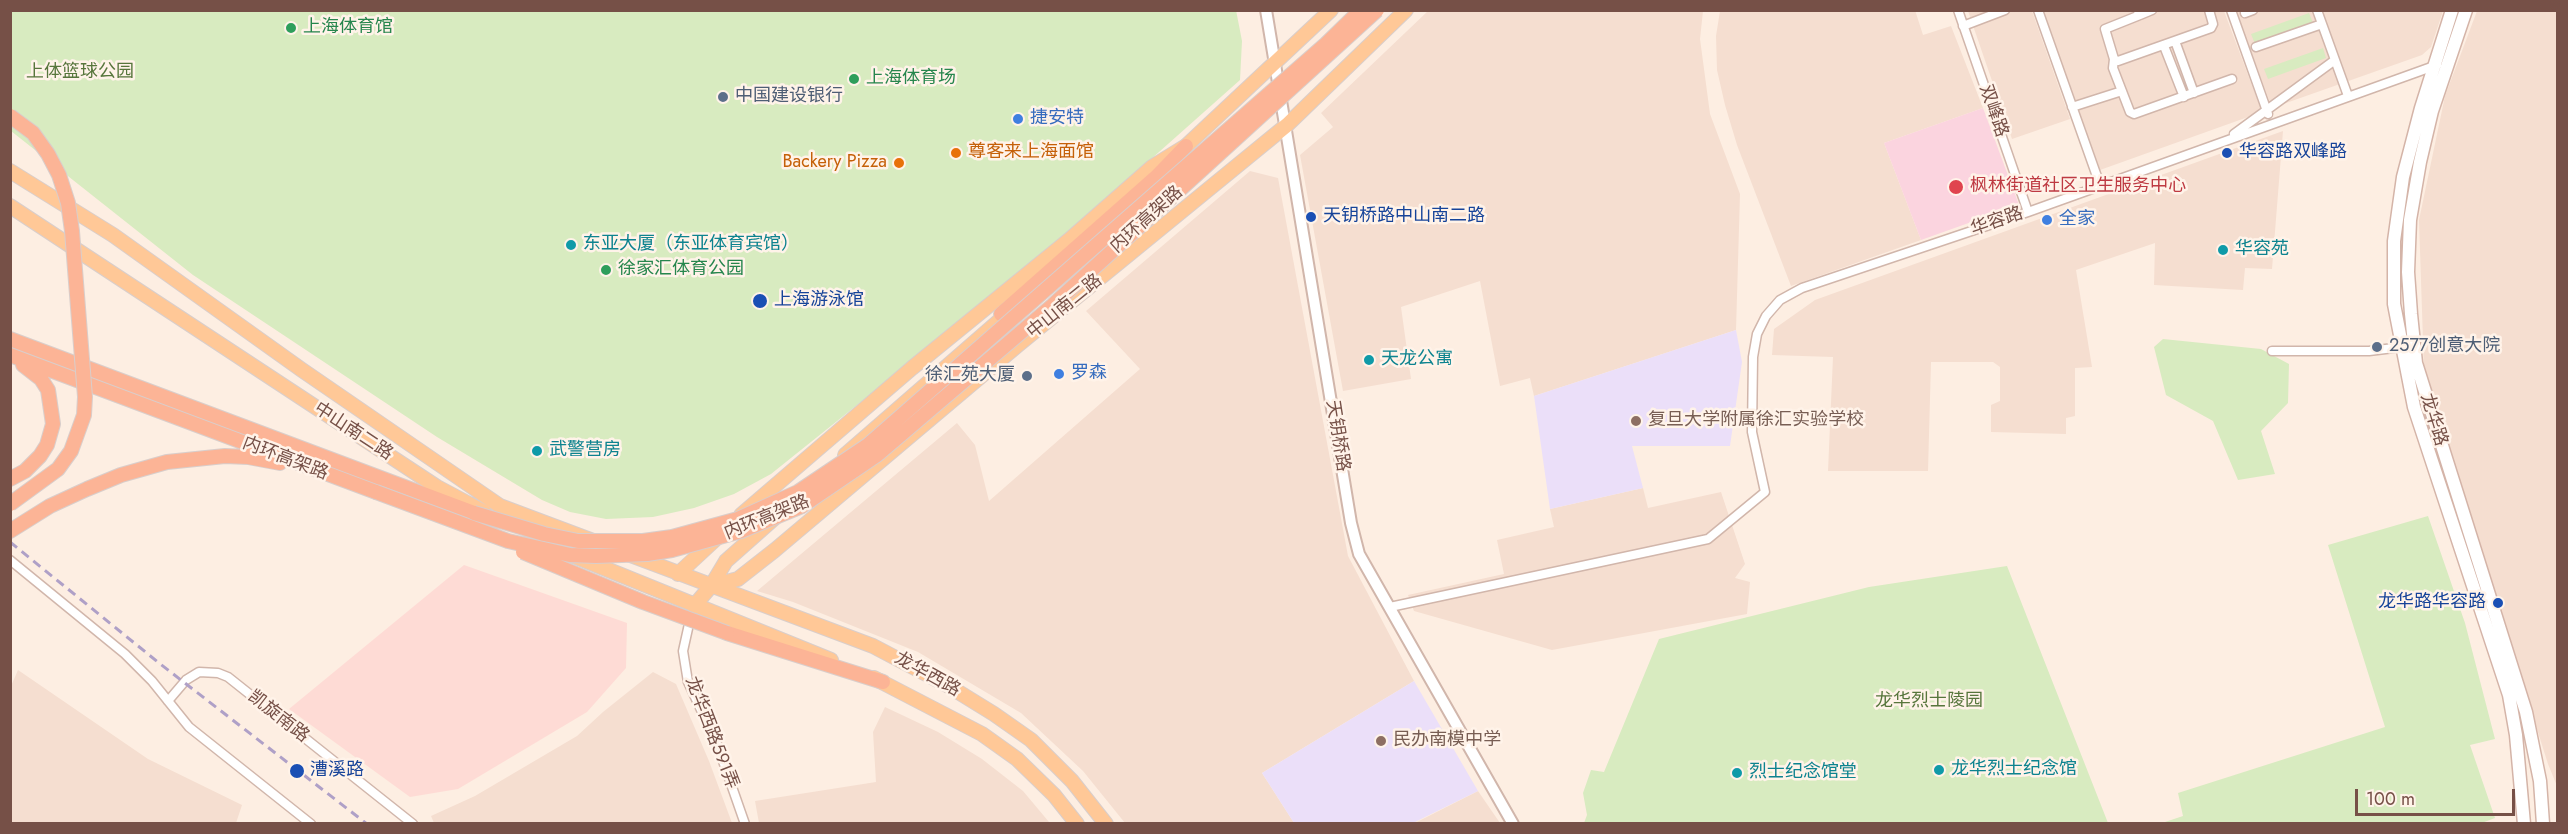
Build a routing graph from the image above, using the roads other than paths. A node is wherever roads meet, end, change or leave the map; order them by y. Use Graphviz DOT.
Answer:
graph roads {
  1 [pos="1266,10"];
  2 [pos="1331,10"];
  3 [pos="1361,10"];
  4 [pos="1377,10"];
  5 [pos="1406,10"];
  6 [pos="1958,10"];
  7 [pos="2005,10"];
  8 [pos="2038,10"];
  9 [pos="2152,10"];
  10 [pos="2209,10"];
  11 [pos="2230,10"];
  12 [pos="2317,10"];
  13 [pos="2452,10"];
  14 [pos="2466,10"];
  15 [pos="2139,13"];
  16 [pos="2322,24"];
  17 [pos="1963,26"];
  18 [pos="2175,41"];
  19 [pos="2164,46"];
  20 [pos="2256,47"];
  21 [pos="2115,59"];
  22 [pos="2335,60"];
  23 [pos="1276,61"];
  24 [pos="2448,62"];
  25 [pos="2434,66"];
  26 [pos="2232,79"];
  27 [pos="2122,91"];
  28 [pos="2194,93"];
  29 [pos="2348,96"];
  30 [pos="2184,97"];
  31 [pos="2072,107"];
  32 [pos="10,116"];
  33 [pos="2271,123"];
  34 [pos="1287,125"];
  35 [pos="2224,141"];
  36 [pos="1186,146"];
  37 [pos="10,171"];
  38 [pos="2100,186"];
  39 [pos="10,206"];
  40 [pos="2028,212"];
  41 [pos="10,339"];
  42 [pos="2402,347"];
  43 [pos="2272,351"];
  44 [pos="10,357"];
  45 [pos="929,391"];
  46 [pos="323,473"];
  47 [pos="10,479"];
  48 [pos="10,504"];
  49 [pos="469,528"];
  50 [pos="10,531"];
  51 [pos="10,560"];
  52 [pos="678,574"];
  53 [pos="711,586"];
  54 [pos="694,606"];
  55 [pos="1390,607"];
  56 [pos="883,682"];
  57 [pos="168,701"];
  58 [pos="1510,822"];
  59 [pos="311,824"];
  60 [pos="413,824"];
  61 [pos="745,824"];
  62 [pos="1077,824"];
  63 [pos="1106,824"];
  64 [pos="2524,824"];
  65 [pos="2543,824"];
  1 -- 23 [label="street, 天钥桥路"];
  2 -- 23 [label="main road, 中山南二路"];
  3 -- 45 [label="highway, 内环高架路, bridge"];
  4 -- 49 [label="highway, 内环高架路, bridge"];
  5 -- 34 [label="main road, 中山南二路"];
  6 -- 17 [label="street, 双峰路"];
  7 -- 17 [label="street"];
  8 -- 31 [label="street"];
  9 -- 15 [label="street"];
  10 -- 18 [label="street"];
  11 -- 33 [label="street"];
  12 -- 16 [label="street"];
  13 -- 25 [label="main road, 龙华路"];
  14 -- 24 [label="main road, 龙华路"];
  15 -- 21 [label="street"];
  16 -- 20 [label="street"];
  16 -- 22 [label="street"];
  17 -- 40 [label="street, 双峰路"];
  18 -- 19 [label="street"];
  18 -- 28 [label="street"];
  19 -- 21 [label="street"];
  19 -- 30 [label="street"];
  21 -- 27 [label="street"];
  22 -- 29 [label="street"];
  22 -- 35 [label="street"];
  23 -- 34 [label="street, 天钥桥路"];
  23 -- 36 [label="main road, 中山南二路"];
  24 -- 25 [label="street, 华容路"];
  24 -- 65 [label="main road, 龙华路"];
  25 -- 29 [label="street, 华容路"];
  25 -- 42 [label="main road, 龙华路"];
  26 -- 28 [label="street"];
  27 -- 30 [label="street"];
  27 -- 31 [label="street"];
  28 -- 30 [label="street"];
  29 -- 33 [label="street, 华容路"];
  31 -- 38 [label="street"];
  32 -- 48 [label="highway, bridge"];
  33 -- 35 [label="street, 华容路"];
  34 -- 53 [label="main road, 中山南二路"];
  34 -- 55 [label="street, 天钥桥路"];
  35 -- 38 [label="street, 华容路"];
  36 -- 45 [label="highway"];
  36 -- 52 [label="main road, 中山南二路"];
  36 -- 53 [label="main road, 中山南二路"];
  37 -- 52 [label="main road, 中山南二路"];
  38 -- 40 [label="street, 华容路"];
  39 -- 54 [label="main road, 中山南二路"];
  40 -- 55 [label="street, 华容路"];
  41 -- 45 [label="highway, 内环高架路, bridge"];
  42 -- 43 [label="street"];
  42 -- 64 [label="main road, 龙华路"];
  44 -- 46 [label="highway, 内环高架路"];
  44 -- 47 [label="highway"];
  46 -- 49 [label="highway, 内环高架路, bridge"];
  46 -- 50 [label="highway"];
  49 -- 56 [label="highway, bridge"];
  51 -- 57 [label="street"];
  52 -- 53 [label="main road, 中山南二路"];
  53 -- 54 [label="main road, 中山南二路"];
  53 -- 63 [label="main road, 龙华西路"];
  54 -- 56 [label="main road, 龙华西路"];
  54 -- 61 [label="street, 龙华西路591弄"];
  55 -- 58 [label="street, 天钥桥路"];
  56 -- 62 [label="main road, 龙华西路"];
  57 -- 59 [label="street"];
  57 -- 60 [label="street, 凯旋南路"];
}
